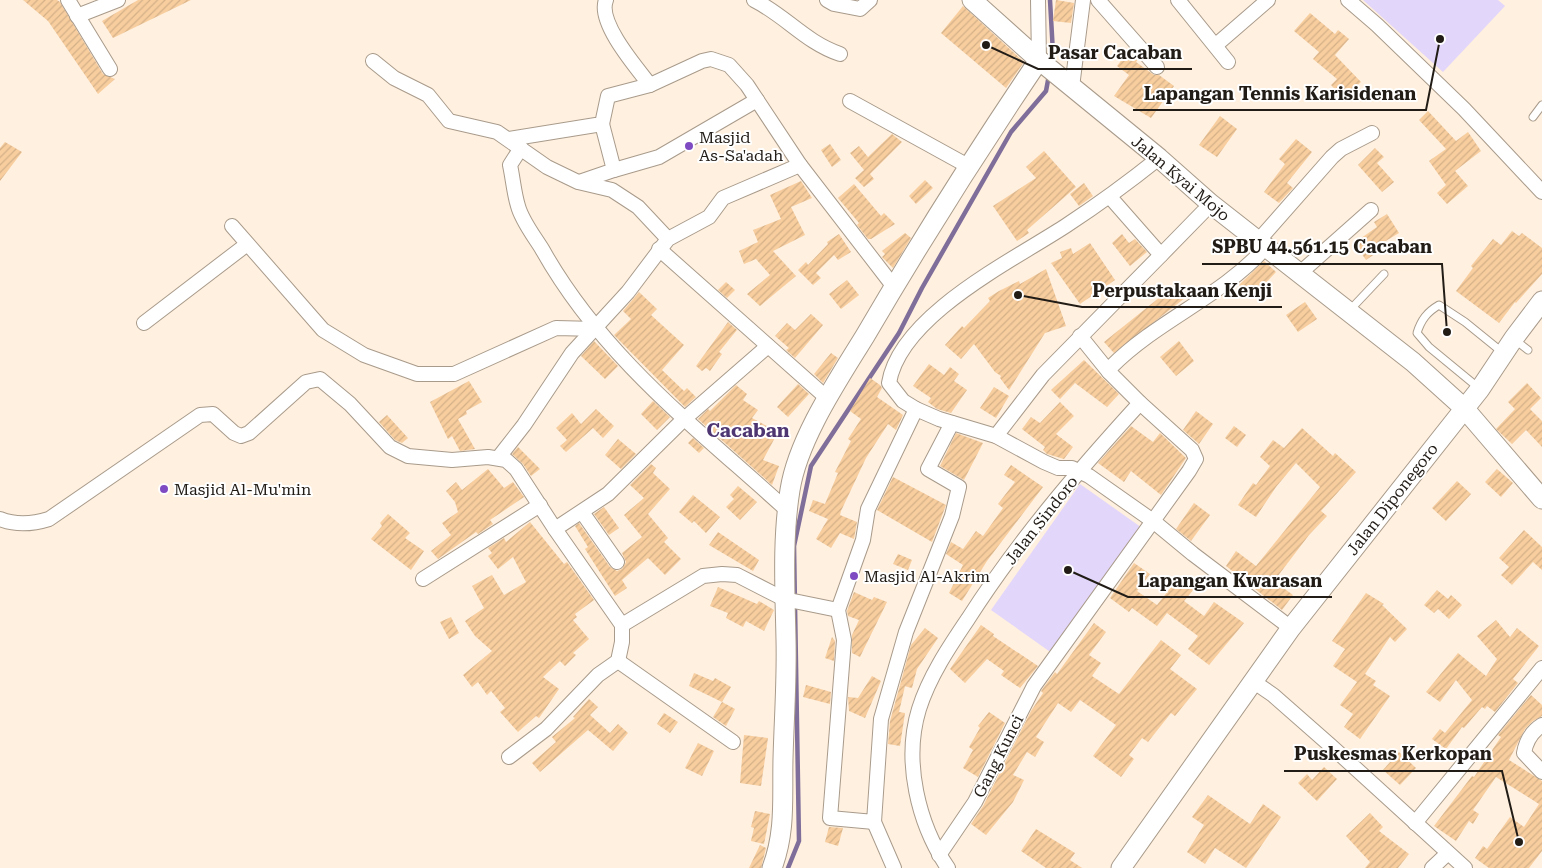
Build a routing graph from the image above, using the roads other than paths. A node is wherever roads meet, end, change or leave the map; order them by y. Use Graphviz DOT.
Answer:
graph roads {
  1 [pos="68,0"];
  2 [pos="118,0"];
  3 [pos="606,0"];
  4 [pos="754,0"];
  5 [pos="827,0"];
  6 [pos="870,0"];
  7 [pos="972,0"];
  8 [pos="1038,0"];
  9 [pos="1083,0"];
  10 [pos="1098,0"];
  11 [pos="1178,0"];
  12 [pos="1268,0"];
  13 [pos="1348,0"];
  14 [pos="77,16"];
  15 [pos="1216,45"];
  16 [pos="840,54"];
  17 [pos="373,61"];
  18 [pos="1041,62"];
  19 [pos="1228,62"];
  20 [pos="1157,67"];
  21 [pos="110,69"];
  22 [pos="1068,83"];
  23 [pos="650,85"];
  24 [pos="757,100"];
  25 [pos="850,101"];
  26 [pos="1542,105"];
  27 [pos="1533,117"];
  28 [pos="602,124"];
  29 [pos="1372,133"];
  30 [pos="509,139"];
  31 [pos="522,148"];
  32 [pos="1160,158"];
  33 [pos="800,166"];
  34 [pos="968,166"];
  35 [pos="614,170"];
  36 [pos="578,182"];
  37 [pos="1542,192"];
  38 [pos="1110,197"];
  39 [pos="1371,210"];
  40 [pos="1203,212"];
  41 [pos="232,226"];
  42 [pos="663,244"];
  43 [pos="1261,244"];
  44 [pos="246,245"];
  45 [pos="1161,255"];
  46 [pos="1300,273"];
  47 [pos="1384,274"];
  48 [pos="894,287"];
  49 [pos="1542,302"];
  50 [pos="1348,312"];
  51 [pos="144,323"];
  52 [pos="596,329"];
  53 [pos="1080,336"];
  54 [pos="768,346"];
  55 [pos="1515,347"];
  56 [pos="1109,372"];
  57 [pos="1480,389"];
  58 [pos="828,398"];
  59 [pos="1140,403"];
  60 [pos="1464,408"];
  61 [pos="916,409"];
  62 [pos="683,420"];
  63 [pos="952,423"];
  64 [pos="996,436"];
  65 [pos="499,457"];
  66 [pos="1079,470"];
  67 [pos="1542,500"];
  68 [pos="540,505"];
  69 [pos="788,511"];
  70 [pos="582,512"];
  71 [pos="0,519"];
  72 [pos="1153,521"];
  73 [pos="555,530"];
  74 [pos="617,562"];
  75 [pos="423,579"];
  76 [pos="791,600"];
  77 [pos="838,610"];
  78 [pos="622,625"];
  79 [pos="1292,628"];
  80 [pos="618,661"];
  81 [pos="1542,668"];
  82 [pos="1254,682"];
  83 [pos="1542,725"];
  84 [pos="733,742"];
  85 [pos="509,757"];
  86 [pos="1542,772"];
  87 [pos="874,822"];
  88 [pos="1415,823"];
  89 [pos="1448,852"];
  90 [pos="939,855"];
  91 [pos="1124,867"];
  92 [pos="772,868"];
  93 [pos="894,868"];
  94 [pos="948,868"];
  95 [pos="1432,868"];
  96 [pos="1466,868"];
  1 -- 14 [label="street"];
  2 -- 14 [label="street"];
  3 -- 23 [label="street"];
  4 -- 16 [label="street"];
  5 -- 6 [label="street"];
  7 -- 18 [label="street, Jalan Kyai Mojo"];
  8 -- 18 [label="street"];
  9 -- 22 [label="street"];
  10 -- 20 [label="street"];
  11 -- 15 [label="street"];
  12 -- 15 [label="street"];
  13 -- 37 [label="street"];
  14 -- 21 [label="street"];
  15 -- 19 [label="street"];
  17 -- 30 [label="street"];
  18 -- 22 [label="street, Jalan Kyai Mojo"];
  18 -- 34 [label="street"];
  22 -- 32 [label="street, Jalan Kyai Mojo"];
  23 -- 24 [label="street"];
  23 -- 28 [label="street"];
  24 -- 33 [label="street"];
  24 -- 35 [label="street"];
  25 -- 34 [label="street"];
  26 -- 27 [label="lane"];
  28 -- 30 [label="street"];
  28 -- 35 [label="street"];
  29 -- 43 [label="street"];
  30 -- 31 [label="street"];
  31 -- 36 [label="street"];
  31 -- 52 [label="street"];
  32 -- 38 [label="street"];
  32 -- 43 [label="street, Jalan Kyai Mojo"];
  33 -- 42 [label="street"];
  33 -- 48 [label="street"];
  34 -- 48 [label="street"];
  35 -- 36 [label="street"];
  36 -- 42 [label="street"];
  38 -- 45 [label="street"];
  38 -- 61 [label="street"];
  39 -- 46 [label="street"];
  40 -- 45 [label="street"];
  41 -- 44 [label="street"];
  42 -- 52 [label="street"];
  42 -- 54 [label="street"];
  43 -- 46 [label="street, Jalan Kyai Mojo"];
  43 -- 56 [label="street"];
  44 -- 51 [label="street"];
  44 -- 52 [label="street"];
  45 -- 53 [label="street"];
  46 -- 50 [label="street, Jalan Kyai Mojo"];
  47 -- 50 [label="lane"];
  48 -- 58 [label="street"];
  49 -- 55 [label="street, Jalan Diponegoro"];
  50 -- 60 [label="street, Jalan Kyai Mojo"];
  52 -- 62 [label="street"];
  52 -- 65 [label="street"];
  53 -- 56 [label="street"];
  53 -- 64 [label="street"];
  54 -- 58 [label="street"];
  54 -- 62 [label="street"];
  55 -- 57 [label="street, Jalan Diponegoro"];
  55 -- 57 [label="lane"];
  56 -- 59 [label="street"];
  57 -- 60 [label="street, Jalan Diponegoro"];
  58 -- 69 [label="street"];
  59 -- 66 [label="street, Jalan Sindoro"];
  59 -- 72 [label="street, Gang Kunci"];
  60 -- 67 [label="street, Jalan Kyai Mojo"];
  60 -- 79 [label="street, Jalan Diponegoro"];
  61 -- 63 [label="street"];
  61 -- 77 [label="street"];
  62 -- 69 [label="street"];
  62 -- 70 [label="street"];
  63 -- 64 [label="street"];
  63 -- 87 [label="street"];
  64 -- 66 [label="street"];
  65 -- 68 [label="street"];
  65 -- 71 [label="street"];
  66 -- 72 [label="street"];
  66 -- 90 [label="street, Jalan Sindoro"];
  68 -- 73 [label="street"];
  68 -- 75 [label="street"];
  69 -- 76 [label="street"];
  70 -- 73 [label="street"];
  70 -- 74 [label="street"];
  72 -- 79 [label="street"];
  72 -- 90 [label="street, Gang Kunci"];
  73 -- 78 [label="street"];
  76 -- 77 [label="street"];
  76 -- 78 [label="street"];
  76 -- 92 [label="street"];
  77 -- 87 [label="street"];
  78 -- 80 [label="street"];
  79 -- 82 [label="street, Jalan Diponegoro"];
  80 -- 84 [label="street"];
  80 -- 85 [label="street"];
  81 -- 88 [label="street"];
  82 -- 88 [label="street"];
  82 -- 91 [label="street, Jalan Diponegoro"];
  83 -- 86 [label="street"];
  87 -- 93 [label="street"];
  88 -- 89 [label="street"];
  89 -- 95 [label="street"];
  89 -- 96 [label="street"];
  90 -- 94 [label="street, Jalan Sindoro"];
}
